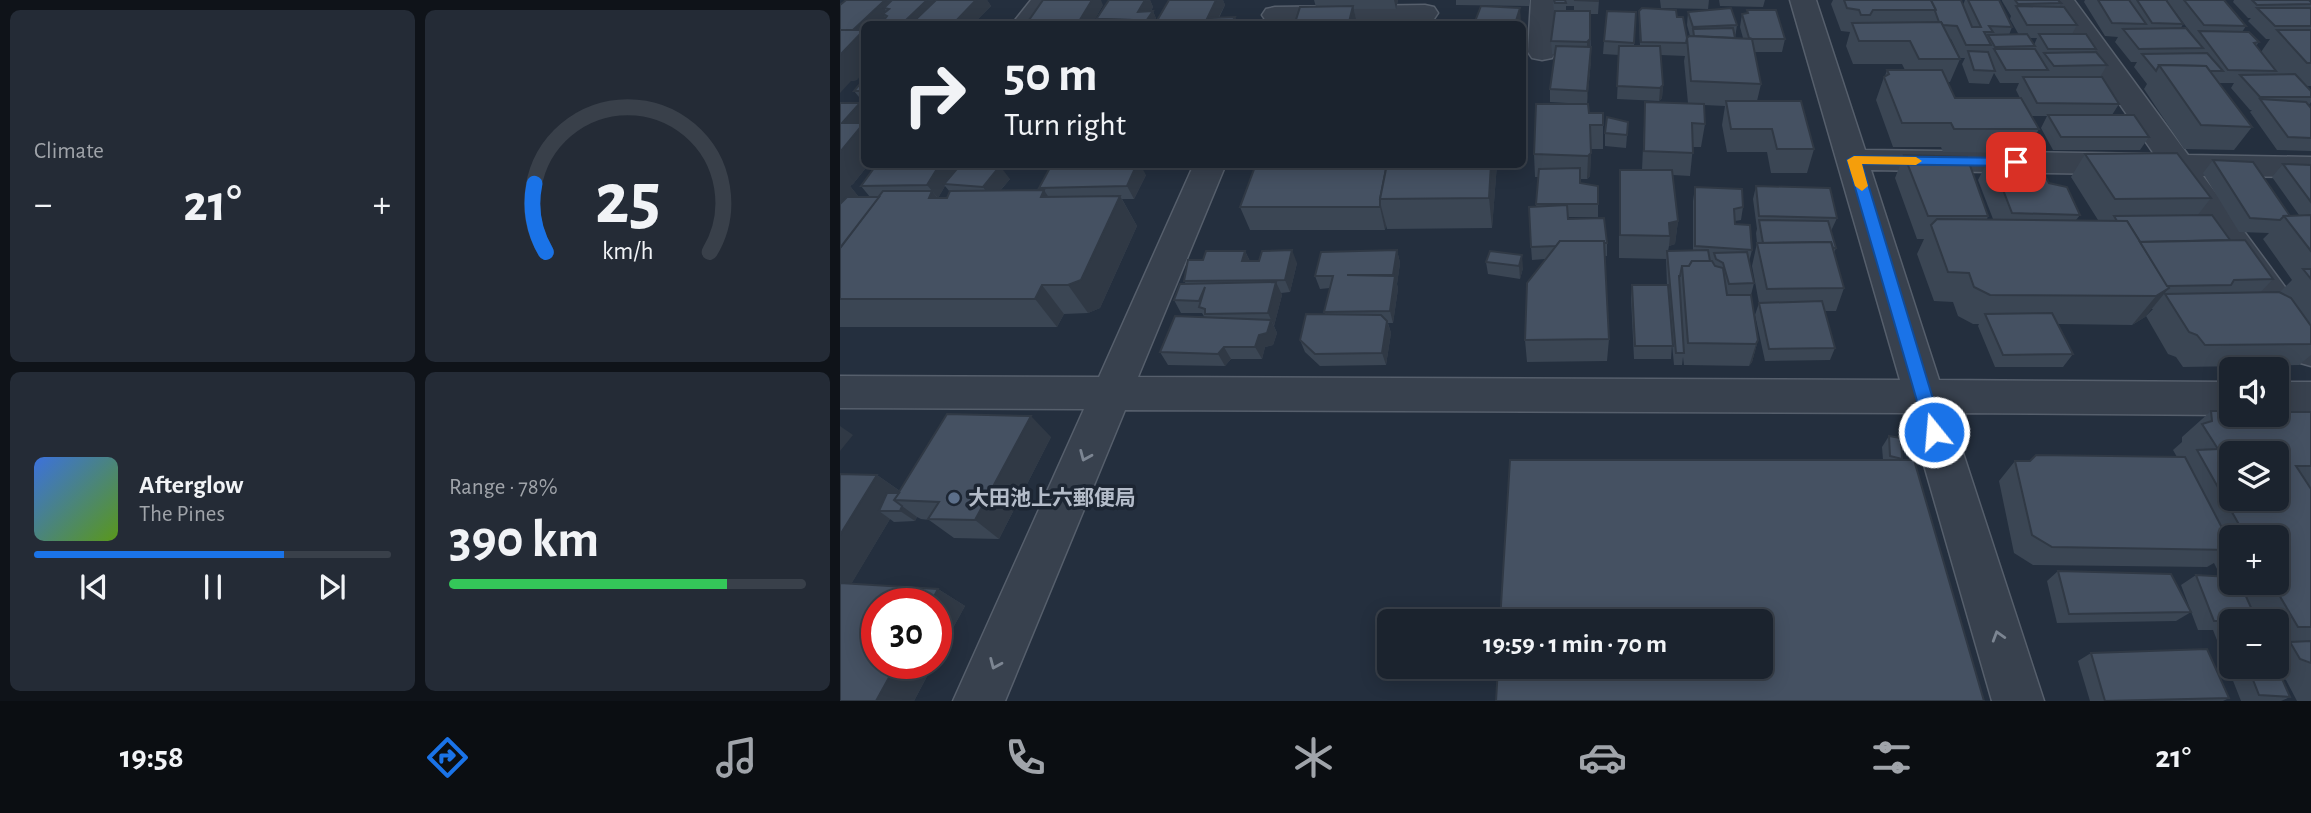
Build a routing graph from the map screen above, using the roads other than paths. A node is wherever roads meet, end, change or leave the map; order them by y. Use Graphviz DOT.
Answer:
graph roads {
  1 [pos="1045,0"];
  2 [pos="1544,0"];
  3 [pos="1804,0"];
  4 [pos="2062,0"];
  5 [pos="1276,13"];
  6 [pos="1426,13"];
  7 [pos="1028,21"];
  8 [pos="1542,52"];
  9 [pos="1854,160"];
  10 [pos="2178,164"];
  11 [pos="2311,167"];
  12 [pos="1208,168"];
  13 [pos="2311,351"];
  14 [pos="840,392"];
  15 [pos="1112,393"];
  16 [pos="1923,396"];
  17 [pos="2219,398"];
  18 [pos="2289,398"];
  19 [pos="2311,399"];
  20 [pos="979,701"];
  21 [pos="2018,701"];
  1 -- 7 [label="street"];
  2 -- 8 [label="street"];
  3 -- 9 [label="street"];
  4 -- 10 [label="street"];
  5 -- 6 [label="street"];
  9 -- 10 [label="street"];
  9 -- 16 [label="street"];
  10 -- 11 [label="street"];
  10 -- 13 [label="street"];
  12 -- 15 [label="street"];
  14 -- 15 [label="street"];
  15 -- 16 [label="street"];
  15 -- 20 [label="street, one-way"];
  16 -- 17 [label="street"];
  21 -- 16 [label="street, one-way"];
  18 -- 19 [label="street"];
}
